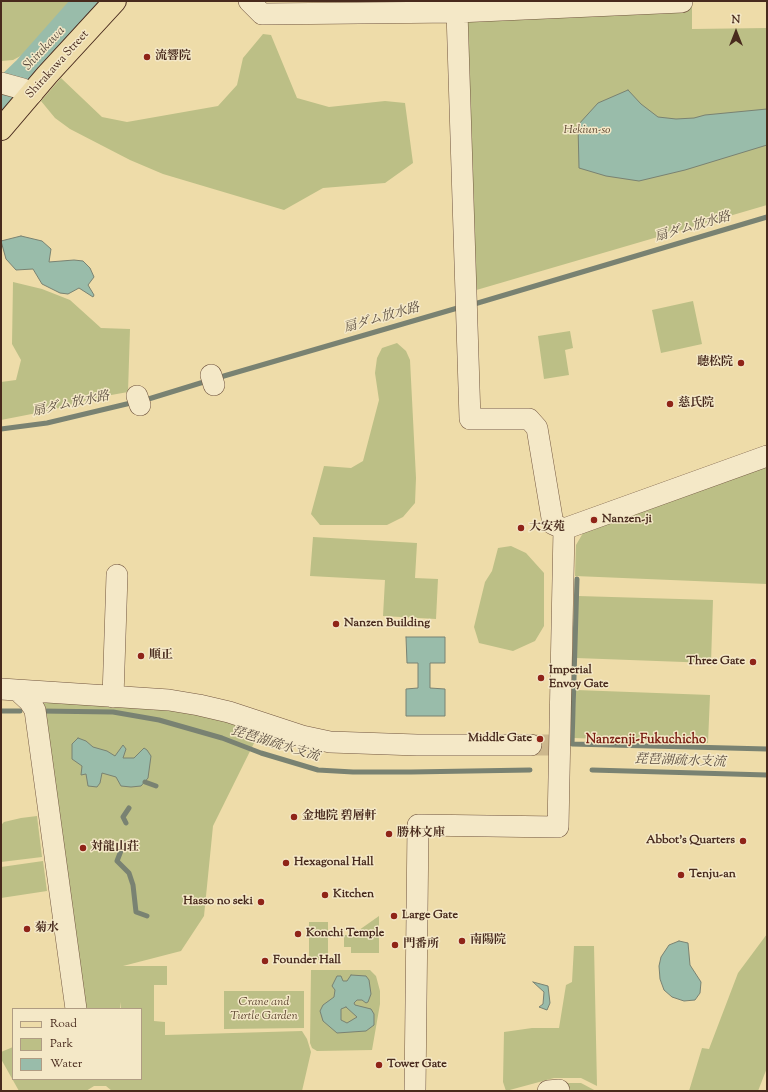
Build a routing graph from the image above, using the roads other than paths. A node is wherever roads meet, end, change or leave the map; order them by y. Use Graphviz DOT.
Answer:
graph roads {
  1 [pos="115,1"];
  2 [pos="249,1"];
  3 [pos="682,2"];
  4 [pos="457,12"];
  5 [pos="1,83"];
  6 [pos="27,91"];
  7 [pos="1,129"];
  8 [pos="767,456"];
  9 [pos="564,529"];
  10 [pos="116,575"];
  11 [pos="9,689"];
  12 [pos="113,696"];
  13 [pos="546,745"];
  14 [pos="76,1008"];
  15 [pos="415,1091"];
  1 -- 6 [label="main road, Shirakawa Street"];
  2 -- 4 [label="street"];
  3 -- 4 [label="street"];
  4 -- 9 [label="street"];
  5 -- 6 [label="street"];
  6 -- 7 [label="main road, Shirakawa Street"];
  8 -- 9 [label="street"];
  9 -- 13 [label="street"];
  10 -- 12 [label="street"];
  11 -- 12 [label="street"];
  11 -- 14 [label="street"];
  12 -- 13 [label="street"];
  13 -- 15 [label="street"];
}
